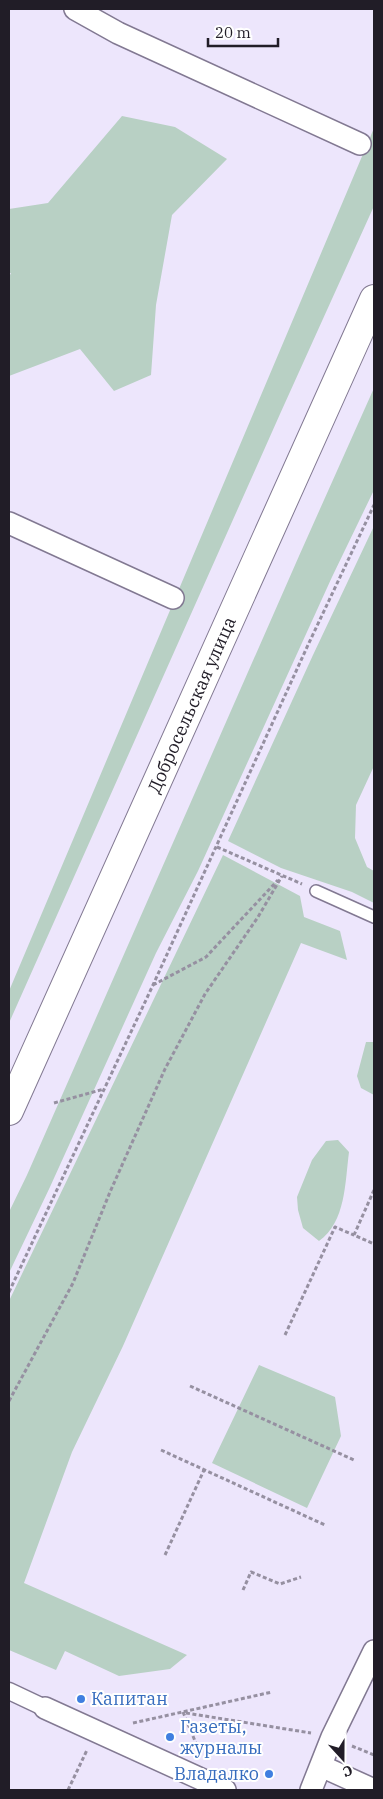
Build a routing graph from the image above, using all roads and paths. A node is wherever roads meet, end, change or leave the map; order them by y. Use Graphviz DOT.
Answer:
graph roads {
  1 [pos="75,9"];
  2 [pos="360,144"];
  3 [pos="374,299"];
  4 [pos="374,505"];
  5 [pos="9,523"];
  6 [pos="173,598"];
  7 [pos="217,847"];
  8 [pos="282,876"];
  9 [pos="316,891"];
  10 [pos="374,917"];
  11 [pos="153,985"];
  12 [pos="104,1089"];
  13 [pos="54,1103"];
  14 [pos="9,1111"];
  15 [pos="374,1190"];
  16 [pos="354,1235"];
  17 [pos="374,1244"];
  18 [pos="9,1292"];
  19 [pos="285,1335"];
  20 [pos="190,1386"];
  21 [pos="9,1401"];
  22 [pos="161,1450"];
  23 [pos="354,1460"];
  24 [pos="204,1470"];
  25 [pos="325,1525"];
  26 [pos="165,1555"];
  27 [pos="301,1576"];
  28 [pos="243,1590"];
  29 [pos="374,1651"];
  30 [pos="9,1691"];
  31 [pos="272,1692"];
  32 [pos="45,1708"];
  33 [pos="183,1712"];
  34 [pos="96,1732"];
  35 [pos="332,1737"];
  36 [pos="374,1755"];
  37 [pos="321,1766"];
  38 [pos="219,1787"];
  39 [pos="68,1790"];
  40 [pos="311,1790"];
  41 [pos="374,1790"];
  1 -- 2 [label="street"];
  3 -- 14 [label="main road, Добросельская улица"];
  4 -- 7 [label="path"];
  5 -- 6 [label="street"];
  7 -- 8 [label="path"];
  7 -- 11 [label="path"];
  8 -- 9 [label="path"];
  8 -- 11 [label="path"];
  8 -- 21 [label="path"];
  9 -- 10 [label="lane"];
  11 -- 12 [label="path"];
  12 -- 13 [label="path"];
  12 -- 18 [label="path"];
  15 -- 16 [label="path"];
  16 -- 17 [label="path"];
  16 -- 19 [label="path"];
  20 -- 23 [label="path"];
  22 -- 24 [label="path"];
  24 -- 25 [label="path"];
  24 -- 26 [label="path"];
  27 -- 28 [label="path"];
  29 -- 35 [label="street"];
  30 -- 32 [label="street"];
  31 -- 33 [label="path"];
  32 -- 34 [label="street"];
  33 -- 34 [label="path"];
  33 -- 35 [label="path"];
  33 -- 38 [label="path"];
  34 -- 38 [label="street"];
  34 -- 39 [label="path"];
  35 -- 36 [label="path"];
  35 -- 37 [label="street"];
  37 -- 40 [label="street"];
  37 -- 41 [label="street"];
}
